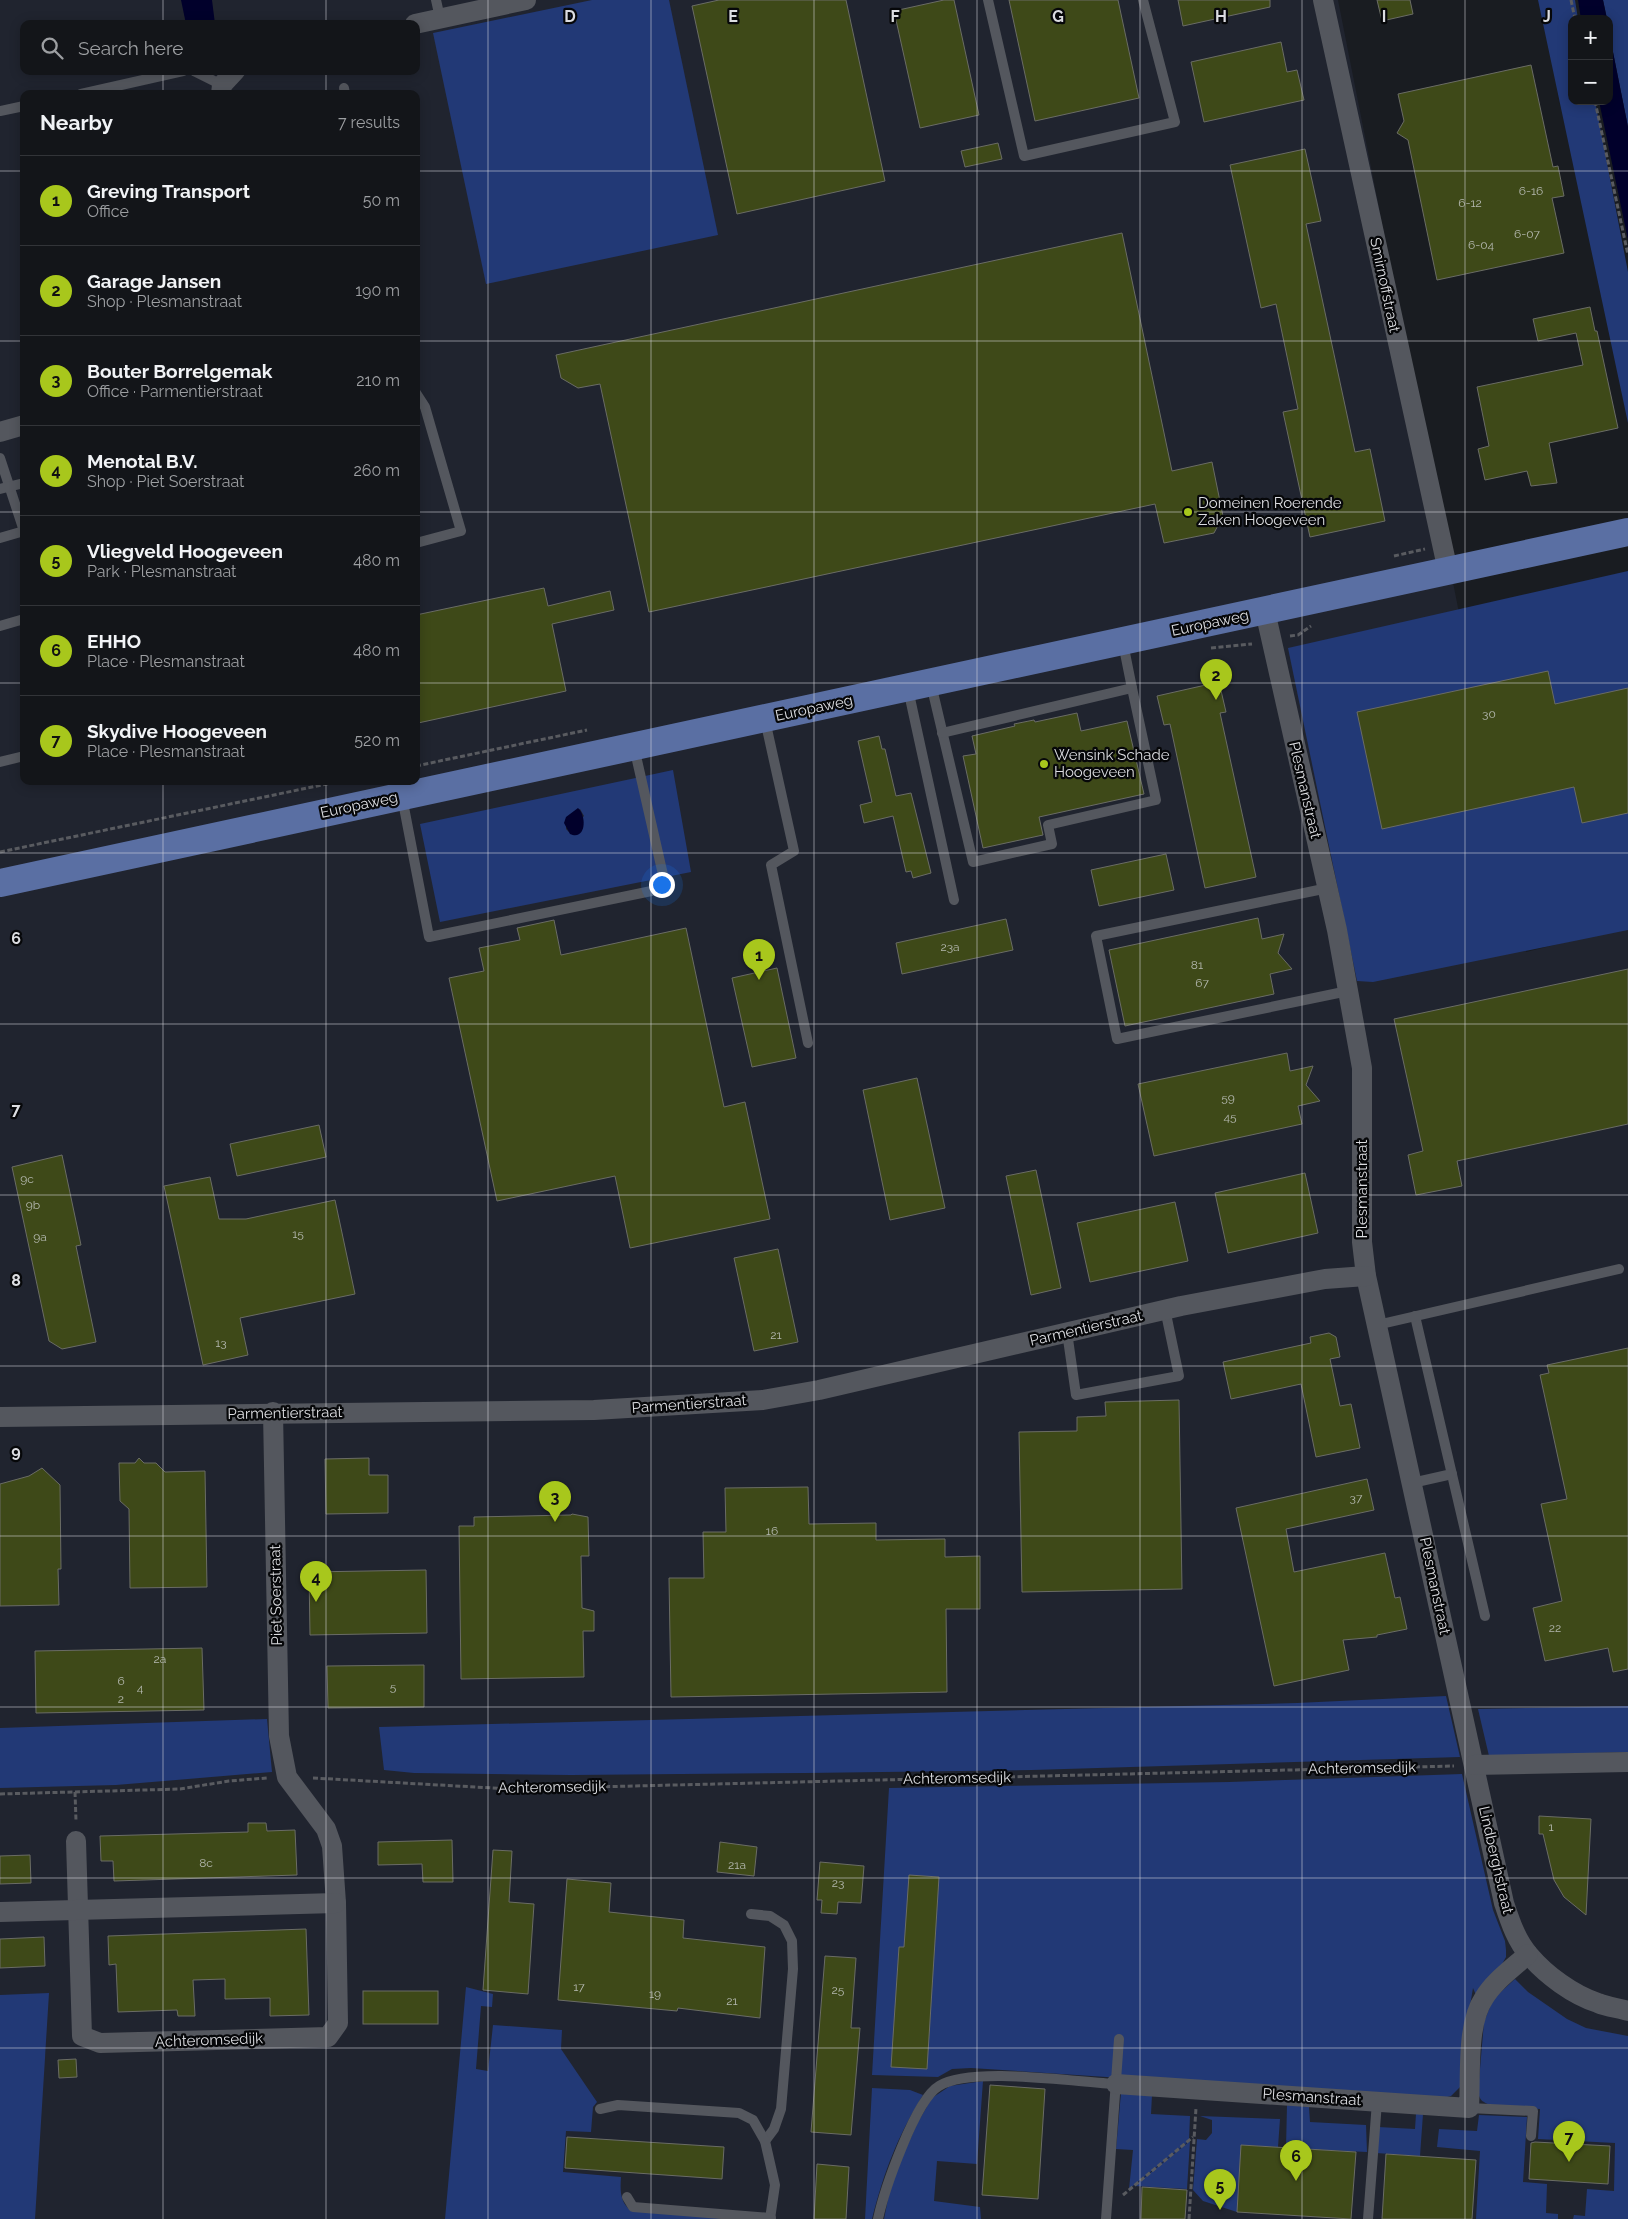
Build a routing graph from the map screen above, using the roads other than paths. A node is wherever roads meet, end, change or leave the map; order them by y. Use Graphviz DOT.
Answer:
graph roads {
  1 [pos="526,0"];
  2 [pos="988,0"];
  3 [pos="1143,0"];
  4 [pos="1323,0"];
  5 [pos="438,9"];
  6 [pos="420,21"];
  7 [pos="165,75"];
  8 [pos="205,75"];
  9 [pos="226,83"];
  10 [pos="99,90"];
  11 [pos="20,107"];
  12 [pos="0,112"];
  13 [pos="420,400"];
  14 [pos="20,426"];
  15 [pos="0,432"];
  16 [pos="0,458"];
  17 [pos="20,484"];
  18 [pos="5,488"];
  19 [pos="20,522"];
  20 [pos="20,532"];
  21 [pos="1628,532"];
  22 [pos="0,538"];
  23 [pos="420,542"];
  24 [pos="1448,571"];
  25 [pos="1265,611"];
  26 [pos="20,620"];
  27 [pos="0,626"];
  28 [pos="1123,642"];
  29 [pos="919,686"];
  30 [pos="1132,688"];
  31 [pos="765,718"];
  32 [pos="942,733"];
  33 [pos="634,746"];
  34 [pos="20,757"];
  35 [pos="0,762"];
  36 [pos="402,796"];
  37 [pos="0,883"];
  38 [pos="1328,888"];
  39 [pos="954,900"];
  40 [pos="1348,990"];
  41 [pos="808,1044"];
  42 [pos="1619,1269"];
  43 [pos="1366,1276"];
  44 [pos="1165,1309"];
  45 [pos="1415,1316"];
  46 [pos="1377,1325"];
  47 [pos="1067,1332"];
  48 [pos="273,1412"];
  49 [pos="0,1417"];
  50 [pos="1452,1474"];
  51 [pos="1412,1483"];
  52 [pos="1485,1616"];
  53 [pos="1628,1762"];
  54 [pos="1474,1766"];
  55 [pos="287,1777"];
  56 [pos="76,1841"];
  57 [pos="336,1903"];
  58 [pos="77,1910"];
  59 [pos="0,1912"];
  60 [pos="751,1914"];
  61 [pos="1528,1954"];
  62 [pos="1628,2011"];
  63 [pos="1119,2039"];
  64 [pos="1116,2084"];
  65 [pos="1377,2102"];
  66 [pos="1469,2108"];
  67 [pos="600,2109"];
  68 [pos="1531,2136"];
  69 [pos="766,2141"];
  70 [pos="627,2197"];
  71 [pos="1106,2214"];
  72 [pos="770,2219"];
  73 [pos="878,2219"];
  74 [pos="1368,2219"];
  1 -- 5 [label="street"];
  2 -- 3 [label="lane"];
  4 -- 24 [label="street, Smirnoffstraat"];
  5 -- 6 [label="street"];
  7 -- 10 [label="lane"];
  8 -- 9 [label="lane"];
  11 -- 12 [label="lane"];
  13 -- 23 [label="lane"];
  14 -- 15 [label="street"];
  16 -- 18 [label="lane"];
  17 -- 18 [label="lane"];
  18 -- 19 [label="lane"];
  20 -- 22 [label="lane"];
  21 -- 24 [label="main road, Europaweg"];
  24 -- 25 [label="main road, Europaweg"];
  25 -- 28 [label="main road, Europaweg"];
  25 -- 38 [label="street, Plesmanstraat"];
  26 -- 27 [label="lane"];
  28 -- 29 [label="main road, Europaweg"];
  28 -- 30 [label="lane"];
  29 -- 31 [label="main road, Europaweg"];
  29 -- 32 [label="lane"];
  29 -- 39 [label="lane"];
  30 -- 32 [label="lane"];
  30 -- 32 [label="lane"];
  31 -- 33 [label="main road, Europaweg"];
  31 -- 41 [label="lane"];
  33 -- 36 [label="main road, Europaweg"];
  33 -- 36 [label="lane"];
  34 -- 35 [label="lane"];
  36 -- 37 [label="main road, Europaweg"];
  38 -- 40 [label="street, Plesmanstraat"];
  38 -- 40 [label="lane"];
  40 -- 43 [label="street, Plesmanstraat"];
  42 -- 45 [label="lane"];
  43 -- 44 [label="street, Parmentierstraat"];
  43 -- 46 [label="street, Plesmanstraat"];
  44 -- 47 [label="street, Parmentierstraat"];
  44 -- 47 [label="lane"];
  45 -- 46 [label="lane"];
  45 -- 50 [label="lane"];
  46 -- 51 [label="street, Plesmanstraat"];
  47 -- 48 [label="street, Parmentierstraat"];
  48 -- 49 [label="street, Parmentierstraat"];
  48 -- 55 [label="street, Piet Soerstraat"];
  50 -- 51 [label="lane"];
  50 -- 52 [label="lane"];
  51 -- 54 [label="street, Plesmanstraat"];
  53 -- 54 [label="street"];
  54 -- 61 [label="street, Lindberghstraat"];
  55 -- 57 [label="street, Achteromsedijk"];
  56 -- 58 [label="street, Achteromsedijk"];
  57 -- 58 [label="street"];
  57 -- 58 [label="street, Achteromsedijk"];
  58 -- 59 [label="street"];
  60 -- 69 [label="lane"];
  61 -- 62 [label="street, Lindberghstraat"];
  61 -- 66 [label="street"];
  63 -- 64 [label="lane"];
  64 -- 65 [label="street, Plesmanstraat"];
  64 -- 71 [label="lane"];
  64 -- 73 [label="lane"];
  65 -- 66 [label="street, Plesmanstraat"];
  65 -- 74 [label="lane"];
  66 -- 68 [label="lane"];
  67 -- 69 [label="lane"];
  69 -- 72 [label="lane"];
  70 -- 72 [label="lane"];
}
